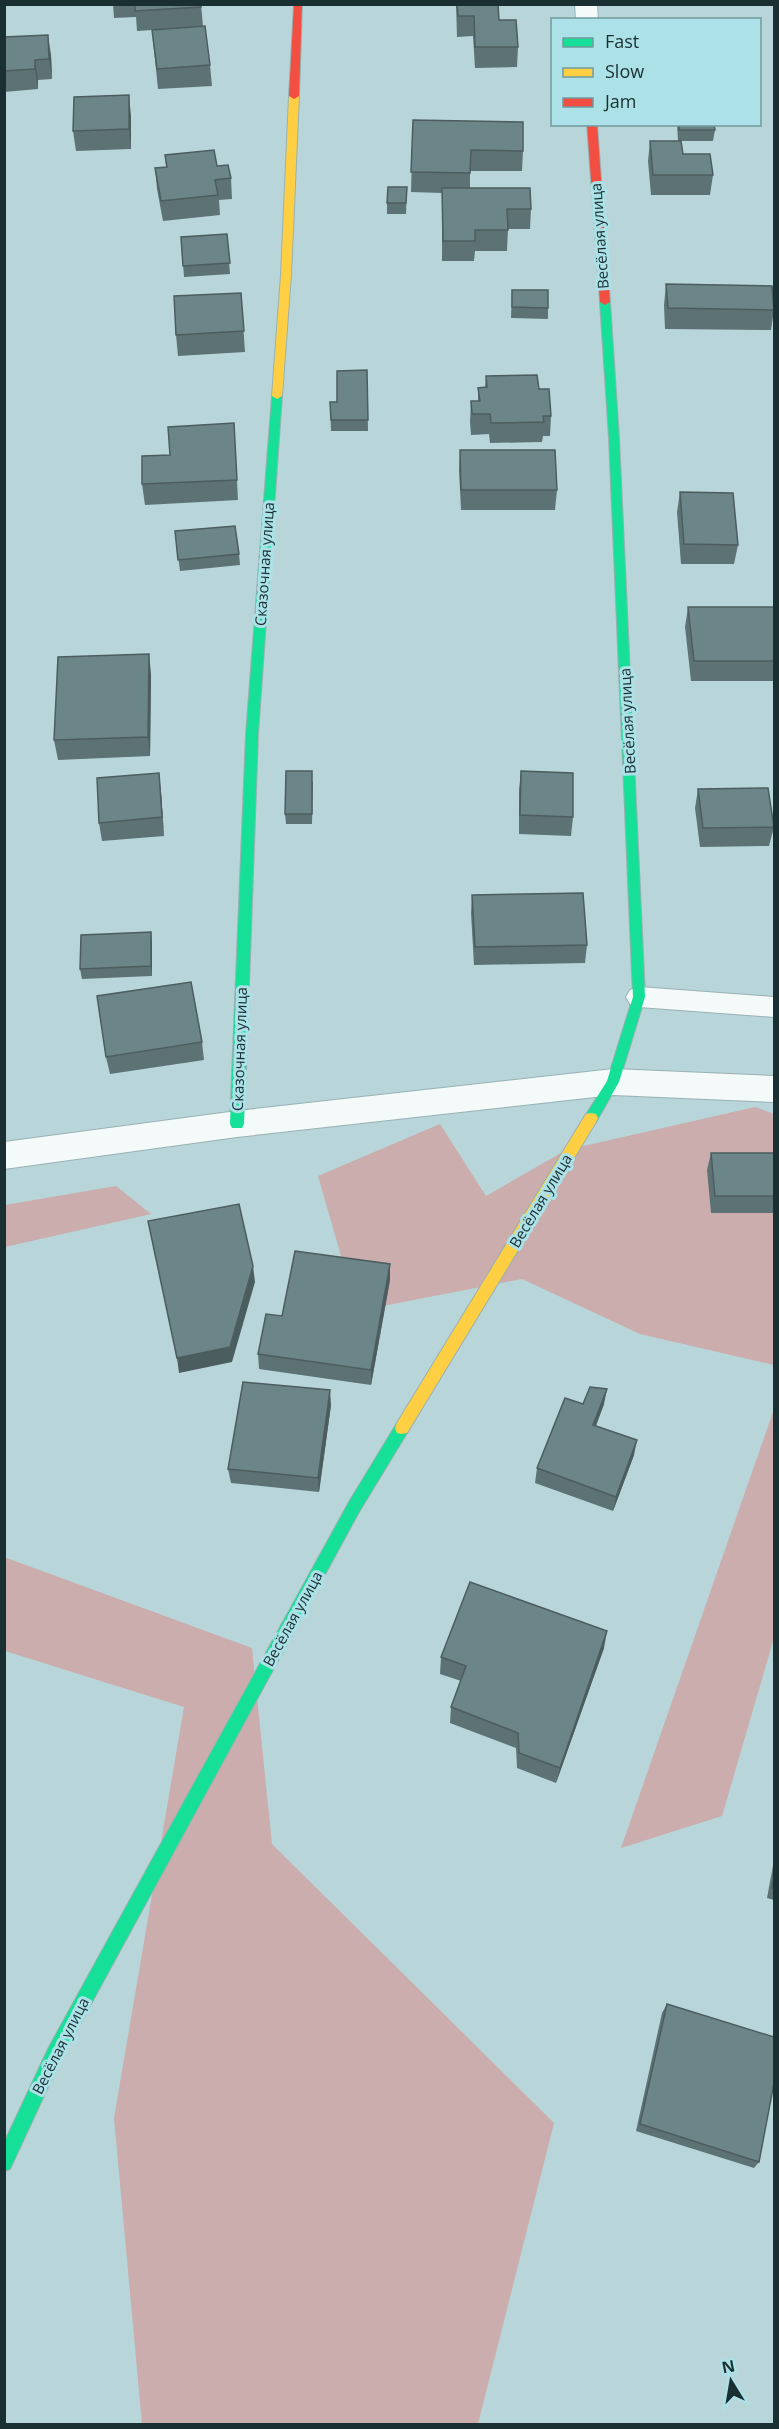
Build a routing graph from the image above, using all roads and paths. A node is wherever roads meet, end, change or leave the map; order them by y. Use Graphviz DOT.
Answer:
graph roads {
  1 [pos="298,4"];
  2 [pos="592,126"];
  3 [pos="639,997"];
  4 [pos="774,1007"];
  5 [pos="613,1082"];
  6 [pos="774,1089"];
  7 [pos="237,1124"];
  8 [pos="4,1156"];
  9 [pos="4,2163"];
  1 -- 7 [label="street, Сказочная улица"];
  2 -- 3 [label="street, Весёлая улица"];
  3 -- 4 [label="lane"];
  3 -- 5 [label="street, Весёлая улица"];
  5 -- 6 [label="street"];
  5 -- 7 [label="street"];
  5 -- 9 [label="street, Весёлая улица"];
  7 -- 8 [label="street"];
}
